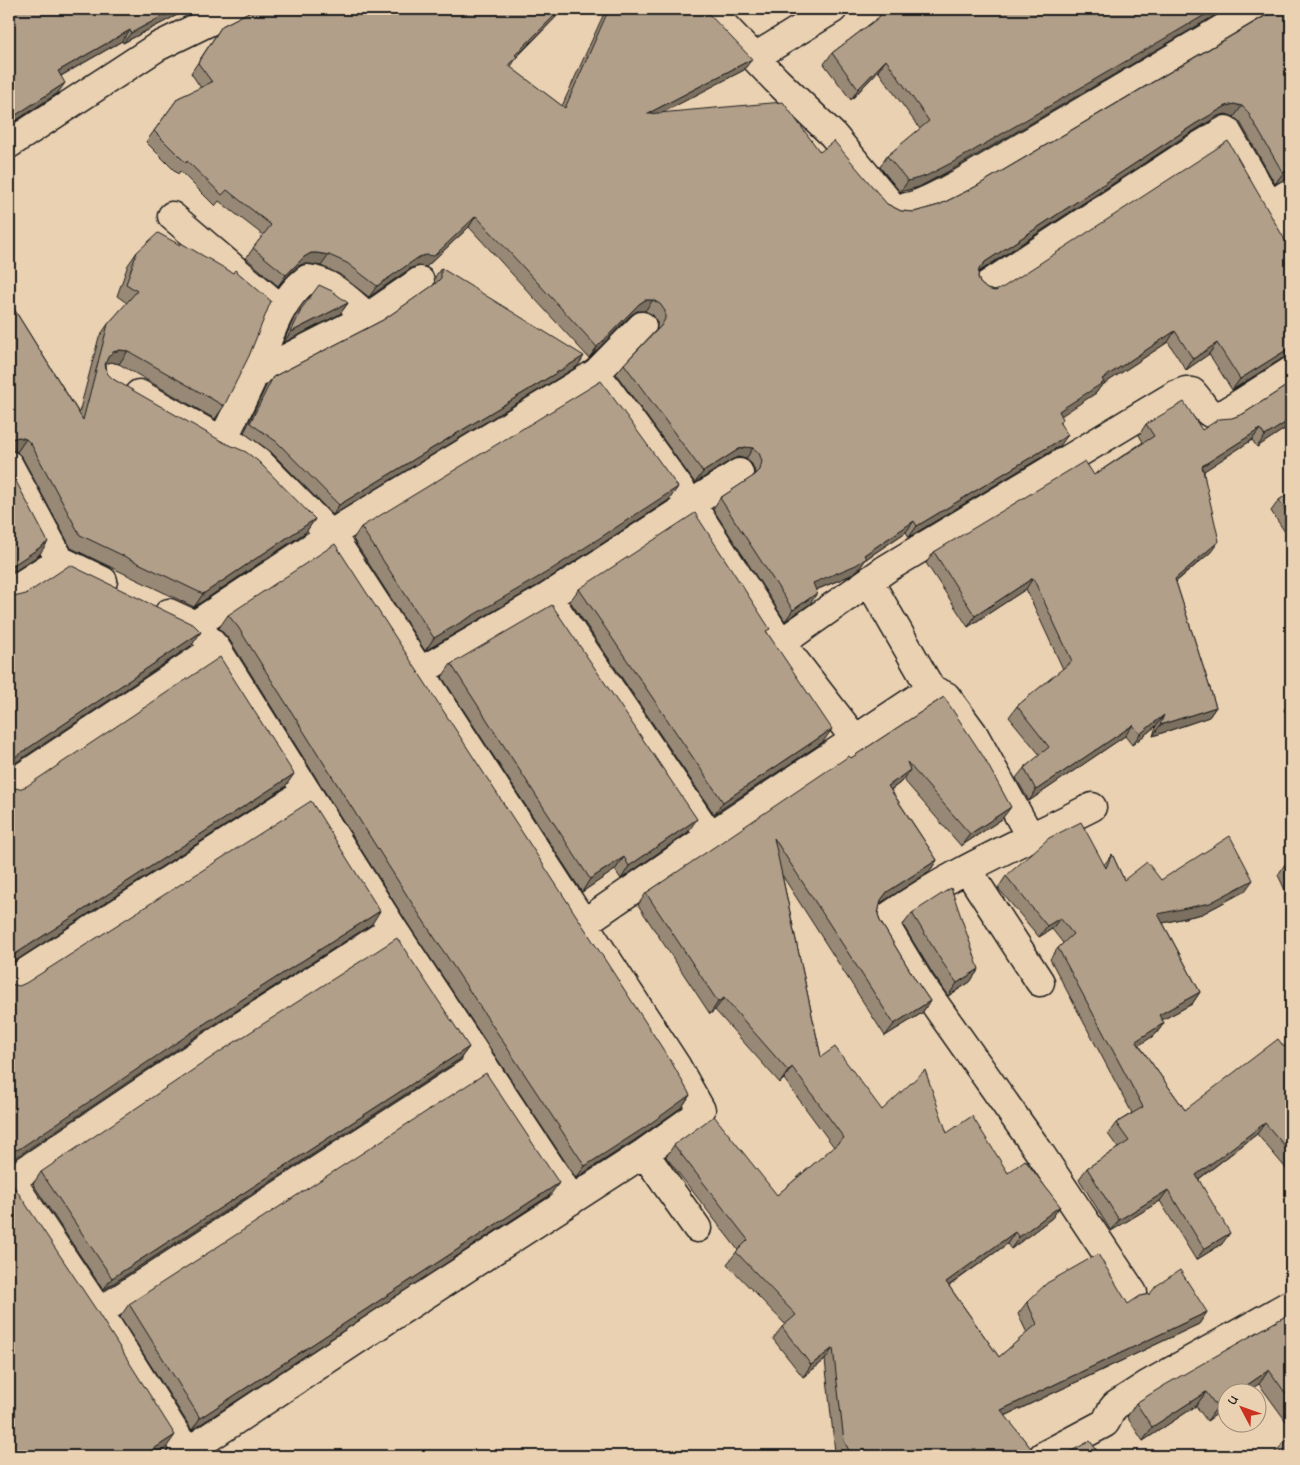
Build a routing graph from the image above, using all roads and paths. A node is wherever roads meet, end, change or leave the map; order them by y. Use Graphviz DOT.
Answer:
graph roads {
  1 [pos="235,9"];
  2 [pos="708,9"];
  3 [pos="833,9"];
  4 [pos="1256,9"];
  5 [pos="755,57"];
  6 [pos="10,140"];
  7 [pos="1281,199"];
  8 [pos="172,216"];
  9 [pos="1291,243"];
  10 [pos="420,281"];
  11 [pos="986,286"];
  12 [pos="281,309"];
  13 [pos="368,317"];
  14 [pos="642,326"];
  15 [pos="1291,370"];
  16 [pos="596,373"];
  17 [pos="254,375"];
  18 [pos="120,383"];
  19 [pos="222,441"];
  20 [pos="9,465"];
  21 [pos="739,473"];
  22 [pos="692,505"];
  23 [pos="332,536"];
  24 [pos="60,560"];
  25 [pos="869,581"];
  26 [pos="123,591"];
  27 [pos="9,593"];
  28 [pos="548,597"];
  29 [pos="150,604"];
  30 [pos="195,626"];
  31 [pos="781,643"];
  32 [pos="216,648"];
  33 [pos="420,671"];
  34 [pos="931,689"];
  35 [pos="855,739"];
  36 [pos="9,786"];
  37 [pos="306,792"];
  38 [pos="1092,807"];
  39 [pos="710,836"];
  40 [pos="1031,838"];
  41 [pos="967,869"];
  42 [pos="584,923"];
  43 [pos="394,929"];
  44 [pos="1040,982"];
  45 [pos="9,983"];
  46 [pos="482,1064"];
  47 [pos="644,1153"];
  48 [pos="10,1178"];
  49 [pos="572,1200"];
  50 [pos="698,1228"];
  51 [pos="1133,1293"];
  52 [pos="1291,1304"];
  53 [pos="98,1312"];
  54 [pos="184,1454"];
  55 [pos="1042,1456"];
  1 -- 6 [label="street"];
  2 -- 5 [label="street"];
  3 -- 5 [label="street"];
  4 -- 5 [label="street"];
  7 -- 9 [label="street"];
  7 -- 11 [label="street"];
  8 -- 12 [label="street"];
  10 -- 13 [label="street"];
  12 -- 13 [label="street"];
  12 -- 17 [label="street"];
  13 -- 17 [label="street"];
  14 -- 16 [label="street"];
  15 -- 25 [label="street"];
  16 -- 22 [label="street"];
  16 -- 23 [label="street"];
  17 -- 19 [label="street"];
  18 -- 19 [label="street"];
  19 -- 23 [label="street"];
  20 -- 24 [label="street"];
  21 -- 22 [label="street"];
  22 -- 28 [label="street"];
  22 -- 31 [label="street"];
  23 -- 30 [label="street"];
  23 -- 33 [label="street"];
  24 -- 26 [label="street"];
  24 -- 27 [label="street"];
  25 -- 31 [label="street"];
  25 -- 34 [label="street"];
  28 -- 33 [label="street"];
  28 -- 39 [label="street"];
  29 -- 30 [label="street"];
  30 -- 32 [label="street"];
  31 -- 35 [label="street"];
  32 -- 36 [label="street"];
  32 -- 37 [label="street"];
  33 -- 42 [label="street"];
  34 -- 35 [label="street"];
  34 -- 40 [label="street"];
  35 -- 39 [label="street"];
  37 -- 43 [label="street"];
  37 -- 45 [label="street"];
  38 -- 40 [label="street"];
  39 -- 42 [label="street"];
  40 -- 41 [label="street"];
  41 -- 44 [label="street"];
  41 -- 51 [label="street"];
  42 -- 47 [label="street"];
  43 -- 46 [label="street"];
  43 -- 48 [label="street"];
  46 -- 49 [label="street"];
  46 -- 53 [label="street"];
  47 -- 49 [label="street"];
  47 -- 50 [label="street"];
  48 -- 53 [label="street"];
  49 -- 54 [label="street"];
  52 -- 55 [label="street"];
  53 -- 54 [label="street"];
}
